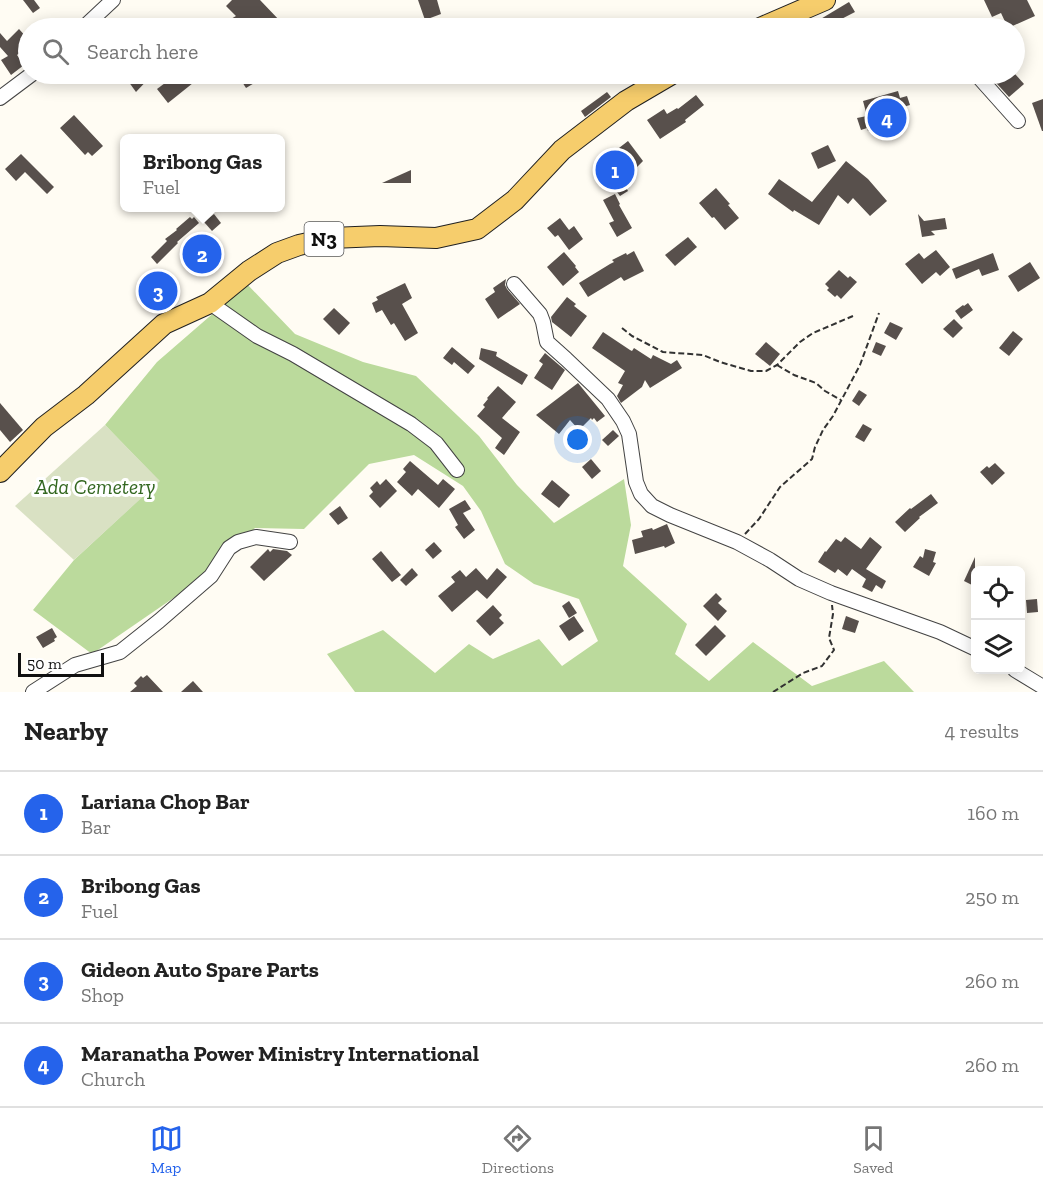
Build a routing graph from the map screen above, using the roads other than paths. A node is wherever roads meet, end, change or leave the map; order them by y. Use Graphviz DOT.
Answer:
graph roads {
  1 [pos="113,0"];
  2 [pos="825,0"];
  3 [pos="783,17"];
  4 [pos="94,18"];
  5 [pos="19,84"];
  6 [pos="655,84"];
  7 [pos="985,84"];
  8 [pos="0,98"];
  9 [pos="1018,121"];
  10 [pos="514,284"];
  11 [pos="210,303"];
  12 [pos="1,469"];
  13 [pos="457,470"];
  14 [pos="290,542"];
  15 [pos="971,647"];
  16 [pos="1023,674"];
  17 [pos="55,686"];
  18 [pos="1043,687"];
  19 [pos="33,692"];
  1 -- 4 [label="street"];
  2 -- 3 [label="main road"];
  5 -- 8 [label="street"];
  6 -- 11 [label="main road, N3"];
  7 -- 9 [label="street"];
  10 -- 15 [label="street"];
  11 -- 12 [label="main road, N3"];
  11 -- 13 [label="street"];
  14 -- 17 [label="street"];
  16 -- 18 [label="street"];
  17 -- 19 [label="street"];
}
